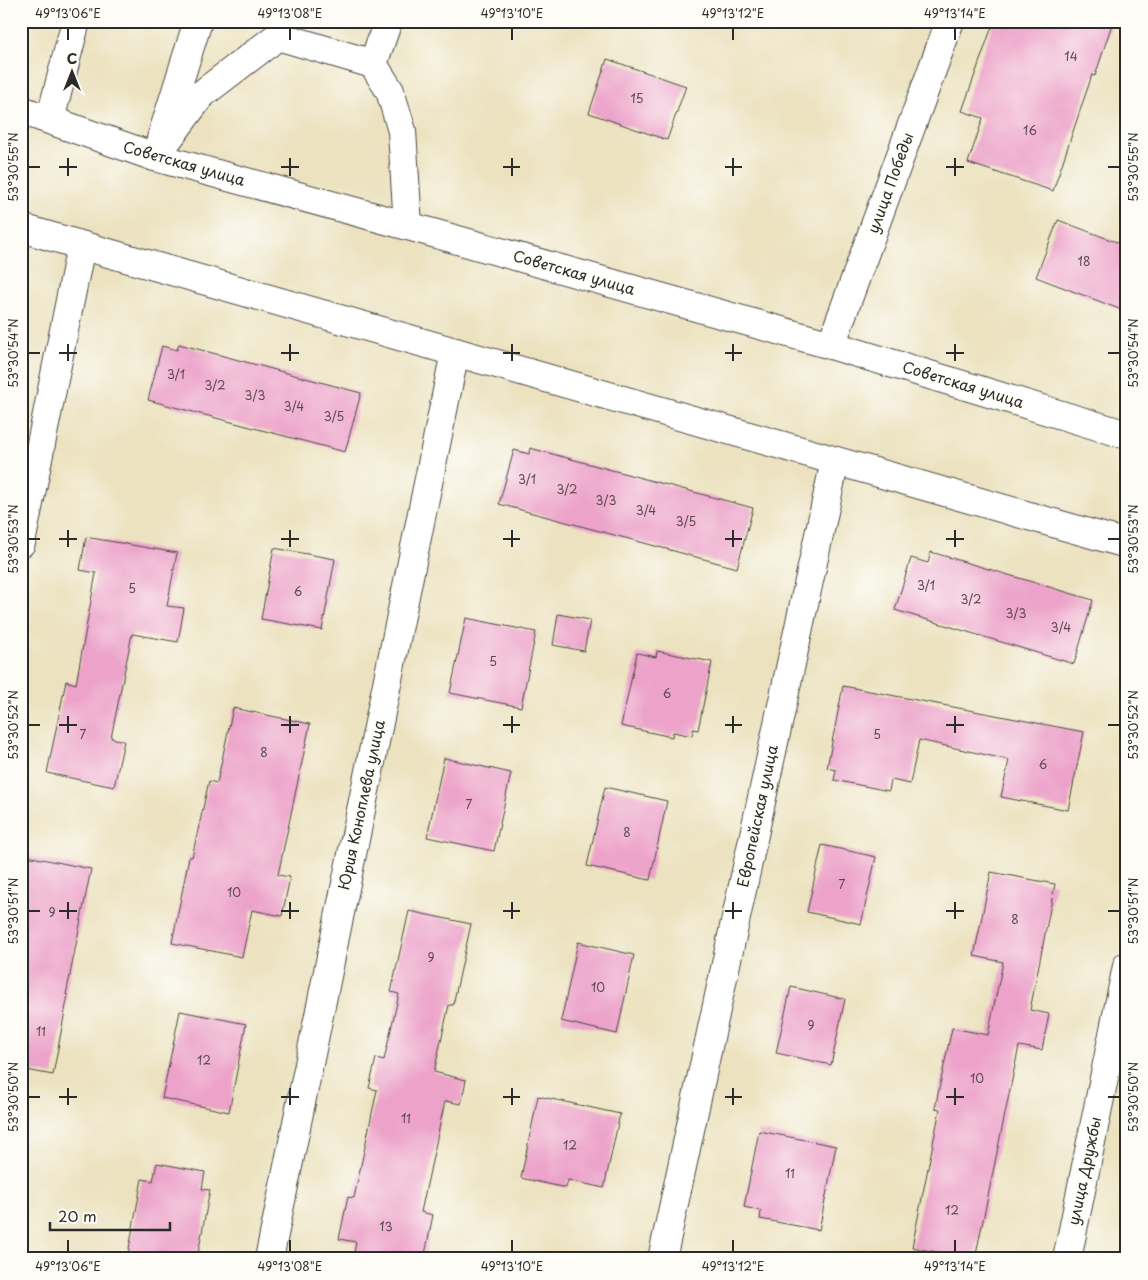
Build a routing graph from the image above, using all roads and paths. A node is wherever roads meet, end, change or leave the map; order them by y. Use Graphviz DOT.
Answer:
graph roads {
  1 [pos="76,21"];
  2 [pos="198,21"];
  3 [pos="388,21"];
  4 [pos="950,21"];
  5 [pos="281,29"];
  6 [pos="373,64"];
  7 [pos="21,110"];
  8 [pos="50,120"];
  9 [pos="155,157"];
  10 [pos="408,226"];
  11 [pos="21,228"];
  12 [pos="81,246"];
  13 [pos="831,345"];
  14 [pos="455,352"];
  15 [pos="1127,435"];
  16 [pos="835,460"];
  17 [pos="21,543"];
  18 [pos="1127,544"];
  19 [pos="1127,966"];
  20 [pos="269,1259"];
  21 [pos="662,1259"];
  22 [pos="1067,1259"];
  1 -- 8 [label="street"];
  2 -- 9 [label="street"];
  3 -- 6 [label="street"];
  4 -- 13 [label="street, улица Победы"];
  5 -- 6 [label="street"];
  5 -- 9 [label="street"];
  6 -- 10 [label="street"];
  7 -- 8 [label="street, Советская улица"];
  8 -- 9 [label="street, Советская улица"];
  9 -- 10 [label="street, Советская улица"];
  10 -- 13 [label="street, Советская улица"];
  11 -- 12 [label="street"];
  12 -- 14 [label="street"];
  12 -- 17 [label="street"];
  13 -- 15 [label="street, Советская улица"];
  14 -- 16 [label="street"];
  14 -- 20 [label="street, Юрия Коноплева улица"];
  16 -- 18 [label="street"];
  16 -- 21 [label="street, Европейская улица"];
  19 -- 22 [label="street, улица Дружбы"];
}
